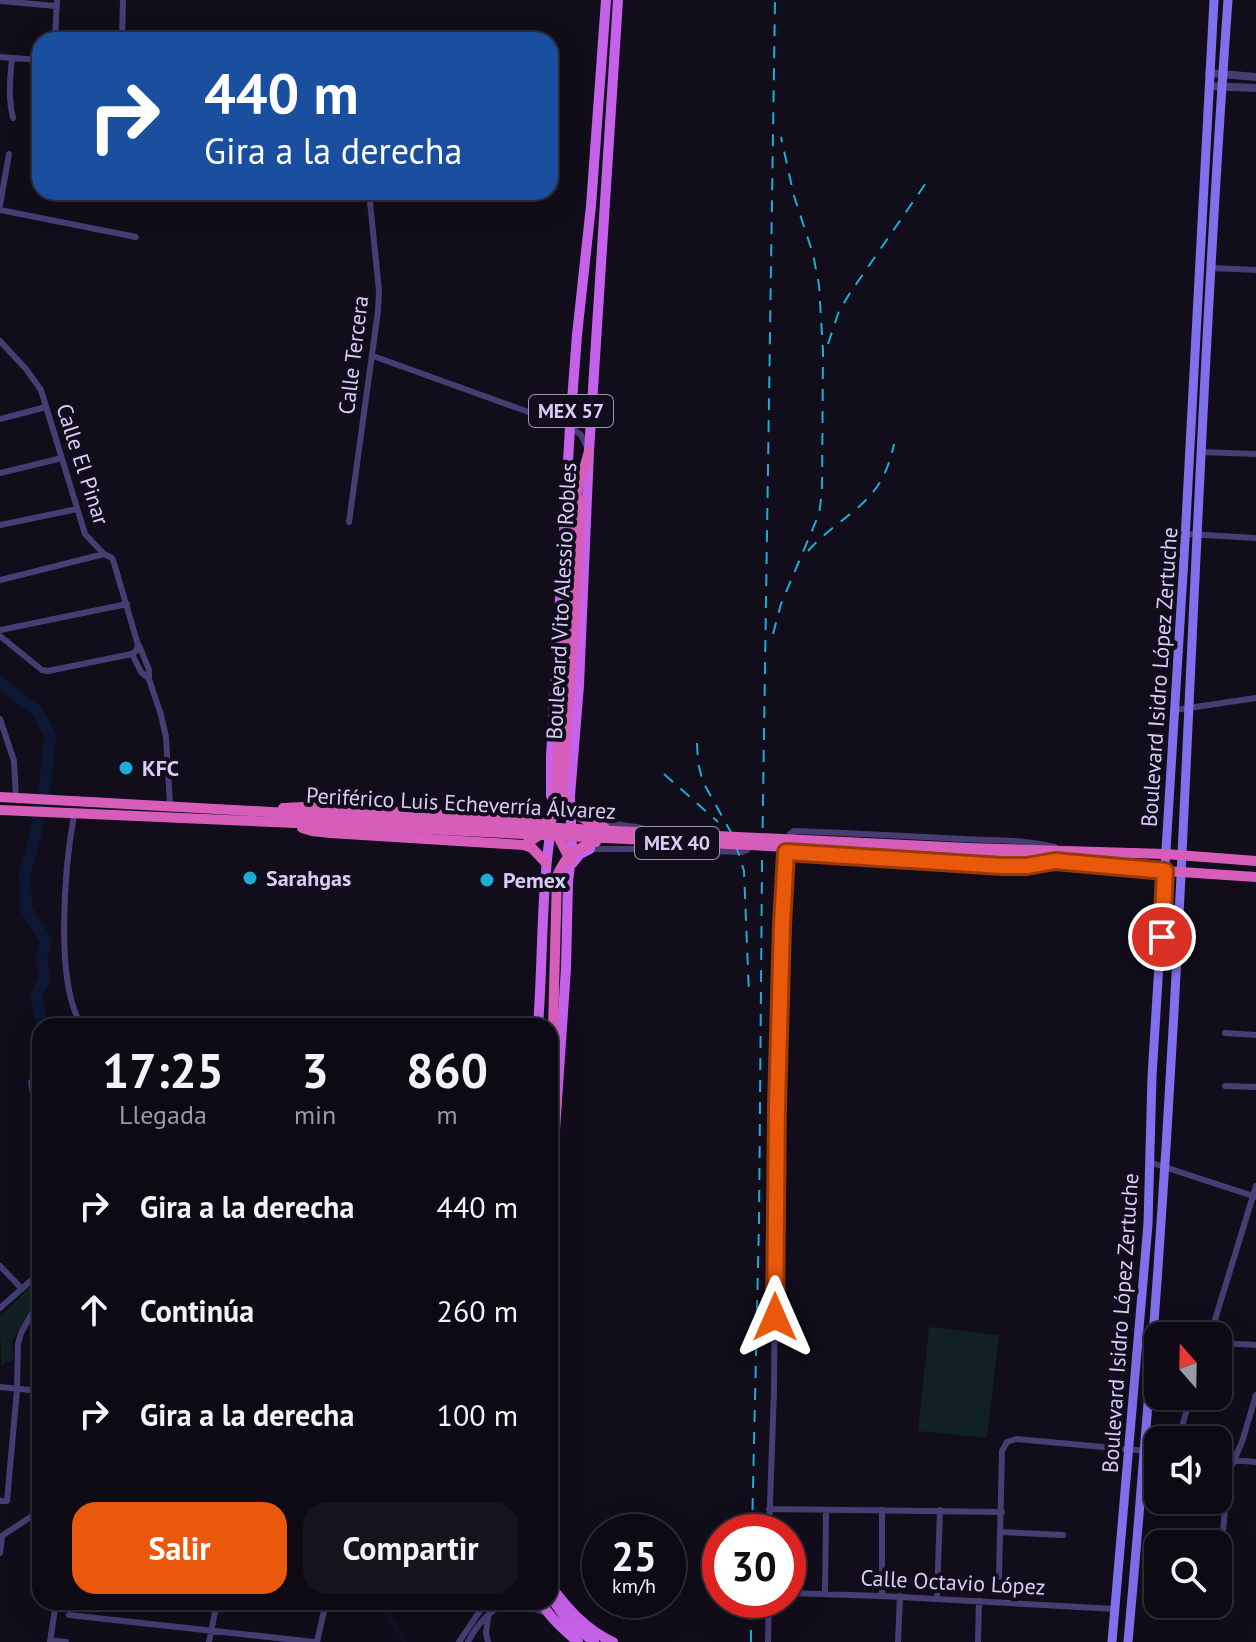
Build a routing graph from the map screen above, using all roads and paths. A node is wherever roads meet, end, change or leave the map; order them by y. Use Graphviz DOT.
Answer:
graph roads {
  1 [pos="123,0"];
  2 [pos="606,0"];
  3 [pos="618,0"];
  4 [pos="1214,0"];
  5 [pos="1228,0"];
  6 [pos="0,1"];
  7 [pos="56,3"];
  8 [pos="55,32"];
  9 [pos="122,32"];
  10 [pos="0,57"];
  11 [pos="12,58"];
  12 [pos="32,59"];
  13 [pos="1209,73"];
  14 [pos="1222,74"];
  15 [pos="1256,77"];
  16 [pos="1209,86"];
  17 [pos="1222,86"];
  18 [pos="1256,88"];
  19 [pos="599,106"];
  20 [pos="612,107"];
  21 [pos="13,118"];
  22 [pos="9,154"];
  23 [pos="3,176"];
  24 [pos="370,200"];
  25 [pos="0,208"];
  26 [pos="136,237"];
  27 [pos="1212,268"];
  28 [pos="1256,270"];
  29 [pos="0,341"];
  30 [pos="373,356"];
  31 [pos="1198,399"];
  32 [pos="46,407"];
  33 [pos="0,419"];
  34 [pos="570,427"];
  35 [pos="589,451"];
  36 [pos="1201,452"];
  37 [pos="1256,454"];
  38 [pos="62,458"];
  39 [pos="0,473"];
  40 [pos="582,473"];
  41 [pos="77,509"];
  42 [pos="349,522"];
  43 [pos="0,525"];
  44 [pos="1191,534"];
  45 [pos="1256,538"];
  46 [pos="104,554"];
  47 [pos="0,580"];
  48 [pos="127,604"];
  49 [pos="0,633"];
  50 [pos="138,645"];
  51 [pos="132,654"];
  52 [pos="149,679"];
  53 [pos="1256,698"];
  54 [pos="1189,709"];
  55 [pos="1175,710"];
  56 [pos="0,719"];
  57 [pos="570,796"];
  58 [pos="0,797"];
  59 [pos="22,798"];
  60 [pos="170,805"];
  61 [pos="0,810"];
  62 [pos="269,812"];
  63 [pos="74,815"];
  64 [pos="520,819"];
  65 [pos="590,819"];
  66 [pos="342,821"];
  67 [pos="293,823"];
  68 [pos="551,823"];
  69 [pos="614,836"];
  70 [pos="524,845"];
  71 [pos="572,848"];
  72 [pos="590,849"];
  73 [pos="1062,850"];
  74 [pos="790,853"];
  75 [pos="1014,853"];
  76 [pos="1165,854"];
  77 [pos="1182,855"];
  78 [pos="1055,861"];
  79 [pos="1256,861"];
  80 [pos="546,863"];
  81 [pos="570,866"];
  82 [pos="1165,871"];
  83 [pos="1182,872"];
  84 [pos="1256,877"];
  85 [pos="545,882"];
  86 [pos="568,882"];
  87 [pos="78,1018"];
  88 [pos="539,1018"];
  89 [pos="553,1018"];
  90 [pos="1225,1033"];
  91 [pos="1256,1035"];
  92 [pos="31,1082"];
  93 [pos="1225,1086"];
  94 [pos="1256,1087"];
  95 [pos="32,1088"];
  96 [pos="558,1089"];
  97 [pos="1149,1162"];
  98 [pos="1165,1166"];
  99 [pos="1256,1186"];
  100 [pos="1255,1196"];
  101 [pos="0,1266"];
  102 [pos="32,1280"];
  103 [pos="22,1289"];
  104 [pos="0,1308"];
  105 [pos="32,1313"];
  106 [pos="1157,1322"];
  107 [pos="1214,1322"];
  108 [pos="1138,1335"];
  109 [pos="1144,1336"];
  110 [pos="1232,1344"];
  111 [pos="1256,1345"];
  112 [pos="0,1387"];
  113 [pos="17,1390"];
  114 [pos="32,1391"];
  115 [pos="1256,1395"];
  116 [pos="1129,1448"];
  117 [pos="1144,1450"];
  118 [pos="1233,1460"];
  119 [pos="1144,1461"];
  120 [pos="1256,1462"];
  121 [pos="3,1501"];
  122 [pos="769,1509"];
  123 [pos="826,1510"];
  124 [pos="882,1510"];
  125 [pos="940,1510"];
  126 [pos="1002,1512"];
  127 [pos="769,1514"];
  128 [pos="32,1516"];
  129 [pos="1223,1530"];
  130 [pos="1001,1532"];
  131 [pos="1063,1535"];
  132 [pos="1,1536"];
  133 [pos="0,1553"];
  134 [pos="999,1577"];
  135 [pos="806,1593"];
  136 [pos="825,1594"];
  137 [pos="558,1595"];
  138 [pos="882,1596"];
  139 [pos="900,1596"];
  140 [pos="937,1598"];
  141 [pos="979,1601"];
  142 [pos="558,1607"];
  143 [pos="1115,1609"];
  144 [pos="55,1610"];
  145 [pos="215,1610"];
  146 [pos="324,1610"];
  147 [pos="481,1610"];
  148 [pos="496,1610"];
  149 [pos="537,1610"];
  150 [pos="545,1610"];
  151 [pos="490,1613"];
  152 [pos="547,1613"];
  153 [pos="69,1615"];
  154 [pos="769,1618"];
  155 [pos="211,1631"];
  156 [pos="50,1641"];
  157 [pos="66,1642"];
  158 [pos="209,1642"];
  159 [pos="315,1642"];
  160 [pos="459,1642"];
  161 [pos="468,1642"];
  162 [pos="488,1642"];
  163 [pos="567,1642"];
  164 [pos="578,1642"];
  165 [pos="594,1642"];
  166 [pos="613,1642"];
  167 [pos="768,1642"];
  168 [pos="898,1642"];
  169 [pos="978,1642"];
  170 [pos="1112,1642"];
  171 [pos="1128,1642"];
  1 -- 9 [label="street"];
  2 -- 19 [label="main road, Boulevard Vito Alessio Robles / MEX 57"];
  3 -- 20 [label="main road, Boulevard Vito Alessio Robles / MEX 57"];
  4 -- 13 [label="main road, Boulevard Isidro López Zertuche"];
  5 -- 14 [label="main road, Boulevard Isidro López Zertuche"];
  6 -- 7 [label="street"];
  7 -- 8 [label="street"];
  10 -- 11 [label="street"];
  11 -- 12 [label="street"];
  11 -- 21 [label="street"];
  13 -- 14 [label="street"];
  13 -- 16 [label="main road, Boulevard Isidro López Zertuche"];
  14 -- 15 [label="street"];
  14 -- 17 [label="main road, Boulevard Isidro López Zertuche"];
  16 -- 17 [label="street"];
  16 -- 31 [label="main road, Boulevard Isidro López Zertuche"];
  17 -- 18 [label="street"];
  17 -- 27 [label="main road, Boulevard Isidro López Zertuche"];
  19 -- 20 [label="main road"];
  19 -- 34 [label="main road, Boulevard Vito Alessio Robles / MEX 57"];
  20 -- 35 [label="main road, Boulevard Vito Alessio Robles / MEX 57"];
  22 -- 23 [label="street"];
  23 -- 25 [label="street"];
  24 -- 30 [label="street, Calle Tercera"];
  25 -- 26 [label="street"];
  27 -- 28 [label="street"];
  27 -- 31 [label="main road, Boulevard Isidro López Zertuche"];
  29 -- 32 [label="street, Calle El Pinar"];
  30 -- 34 [label="street"];
  30 -- 42 [label="street, Calle Tercera"];
  31 -- 36 [label="main road, Boulevard Isidro López Zertuche"];
  31 -- 44 [label="main road, Boulevard Isidro López Zertuche"];
  32 -- 33 [label="street"];
  32 -- 38 [label="street, Calle El Pinar"];
  34 -- 35 [label="street"];
  34 -- 68 [label="main road, Boulevard Vito Alessio Robles / MEX 57"];
  35 -- 40 [label="highway"];
  35 -- 57 [label="main road, Boulevard Vito Alessio Robles / MEX 57"];
  36 -- 37 [label="street"];
  36 -- 44 [label="main road, Boulevard Isidro López Zertuche"];
  38 -- 39 [label="street"];
  38 -- 41 [label="street, Calle El Pinar"];
  40 -- 68 [label="highway"];
  40 -- 69 [label="highway, bridge"];
  41 -- 43 [label="street"];
  41 -- 46 [label="street, Calle El Pinar"];
  44 -- 45 [label="street"];
  44 -- 54 [label="main road, Boulevard Isidro López Zertuche"];
  44 -- 55 [label="main road, Boulevard Isidro López Zertuche"];
  46 -- 47 [label="street"];
  46 -- 48 [label="street, Calle El Pinar"];
  48 -- 49 [label="street"];
  48 -- 50 [label="street, Calle El Pinar"];
  49 -- 51 [label="street"];
  50 -- 51 [label="street"];
  50 -- 52 [label="street, Calle El Pinar"];
  51 -- 52 [label="street, Calle El Pinar"];
  52 -- 60 [label="street, Calle El Pinar"];
  53 -- 54 [label="street"];
  54 -- 55 [label="street"];
  54 -- 77 [label="main road, Boulevard Isidro López Zertuche"];
  55 -- 76 [label="main road, Boulevard Isidro López Zertuche"];
  56 -- 59 [label="street"];
  57 -- 65 [label="street"];
  57 -- 71 [label="main road, Boulevard Vito Alessio Robles / MEX 57"];
  58 -- 59 [label="highway, Periférico Luis Echeverría Álvarez / MEX 40"];
  59 -- 60 [label="highway, Periférico Luis Echeverría Álvarez / MEX 40"];
  60 -- 62 [label="highway, Periférico Luis Echeverría Álvarez / MEX 40"];
  61 -- 63 [label="highway, Periférico Luis Echeverría Álvarez / MEX 40"];
  62 -- 64 [label="highway"];
  62 -- 66 [label="highway, Periférico Luis Echeverría Álvarez / MEX 40"];
  63 -- 67 [label="highway, Periférico Luis Echeverría Álvarez / MEX 40"];
  63 -- 87 [label="street"];
  64 -- 68 [label="highway"];
  64 -- 70 [label="highway"];
  65 -- 72 [label="street"];
  65 -- 72 [label="street, Periférico Luis Echeverría Álvarez"];
  66 -- 67 [label="highway, Periférico Luis Echeverría Álvarez / MEX 40"];
  66 -- 69 [label="highway, Periférico Luis Echeverría Álvarez / MEX 40, bridge"];
  67 -- 70 [label="highway"];
  68 -- 70 [label="highway"];
  68 -- 71 [label="main road"];
  68 -- 80 [label="main road, Boulevard Vito Alessio Robles / MEX 57"];
  68 -- 81 [label="highway"];
  69 -- 75 [label="highway, Periférico Luis Echeverría Álvarez / MEX 40, bridge"];
  69 -- 89 [label="highway, bridge"];
  70 -- 80 [label="highway"];
  71 -- 72 [label="street, Periférico Luis Echeverría Álvarez"];
  71 -- 81 [label="main road, Boulevard Vito Alessio Robles / MEX 57"];
  72 -- 81 [label="main road"];
  73 -- 74 [label="street"];
  73 -- 75 [label="highway, Periférico Luis Echeverría Álvarez / MEX 40"];
  73 -- 76 [label="highway, Periférico Luis Echeverría Álvarez / MEX 40"];
  74 -- 78 [label="street"];
  74 -- 122 [label="street"];
  75 -- 78 [label="highway, Periférico Luis Echeverría Álvarez / MEX 40"];
  76 -- 77 [label="highway, Periférico Luis Echeverría Álvarez / MEX 40"];
  76 -- 82 [label="main road, Boulevard Isidro López Zertuche"];
  77 -- 79 [label="highway, Periférico Luis Echeverría Álvarez / MEX 40"];
  77 -- 83 [label="main road, Boulevard Isidro López Zertuche"];
  78 -- 82 [label="highway, Periférico Luis Echeverría Álvarez / MEX 40"];
  80 -- 85 [label="main road, Boulevard Vito Alessio Robles / MEX 57"];
  81 -- 86 [label="main road, Boulevard Vito Alessio Robles / MEX 57"];
  82 -- 83 [label="highway, Periférico Luis Echeverría Álvarez / MEX 40"];
  82 -- 97 [label="main road, Boulevard Isidro López Zertuche"];
  83 -- 84 [label="highway, Periférico Luis Echeverría Álvarez / MEX 40"];
  83 -- 98 [label="main road, Boulevard Isidro López Zertuche"];
  85 -- 86 [label="main road"];
  85 -- 88 [label="main road, Boulevard Vito Alessio Robles"];
  86 -- 96 [label="main road, Boulevard Vito Alessio Robles"];
  90 -- 91 [label="street"];
  92 -- 95 [label="street"];
  93 -- 94 [label="street"];
  97 -- 98 [label="street"];
  97 -- 108 [label="main road, Boulevard Isidro López Zertuche"];
  98 -- 100 [label="street"];
  98 -- 106 [label="main road, Boulevard Isidro López Zertuche"];
  99 -- 100 [label="street"];
  100 -- 107 [label="street"];
  101 -- 103 [label="street"];
  102 -- 103 [label="street"];
  103 -- 104 [label="street"];
  105 -- 113 [label="street"];
  108 -- 109 [label="street"];
  108 -- 116 [label="main road, Boulevard Isidro López Zertuche"];
  110 -- 111 [label="street"];
  112 -- 113 [label="street"];
  113 -- 114 [label="street"];
  113 -- 121 [label="street"];
  115 -- 118 [label="street"];
  116 -- 117 [label="street"];
  116 -- 126 [label="street"];
  116 -- 143 [label="main road, Boulevard Isidro López Zertuche"];
  118 -- 120 [label="street"];
  118 -- 129 [label="street"];
  119 -- 171 [label="main road, Boulevard Isidro López Zertuche"];
  122 -- 123 [label="street"];
  122 -- 127 [label="street"];
  123 -- 124 [label="street"];
  123 -- 136 [label="street"];
  124 -- 125 [label="street"];
  124 -- 138 [label="street"];
  125 -- 126 [label="street"];
  125 -- 140 [label="street"];
  126 -- 130 [label="street"];
  128 -- 132 [label="street"];
  130 -- 131 [label="street"];
  130 -- 134 [label="street"];
  132 -- 133 [label="street"];
  135 -- 136 [label="street, Calle Octavio López"];
  136 -- 138 [label="street, Calle Octavio López"];
  137 -- 166 [label="main road"];
  138 -- 139 [label="street, Calle Octavio López"];
  139 -- 140 [label="street, Calle Octavio López"];
  139 -- 168 [label="street"];
  140 -- 141 [label="street, Calle Octavio López"];
  141 -- 143 [label="street, Calle Octavio López"];
  141 -- 169 [label="street"];
  142 -- 165 [label="main road"];
  143 -- 170 [label="main road, Boulevard Isidro López Zertuche"];
  144 -- 156 [label="street"];
  145 -- 155 [label="street"];
  146 -- 159 [label="street"];
  147 -- 160 [label="street"];
  148 -- 151 [label="street"];
  149 -- 152 [label="street"];
  150 -- 152 [label="main road"];
  151 -- 161 [label="street"];
  151 -- 162 [label="street"];
  152 -- 163 [label="main road"];
  152 -- 164 [label="main road"];
  153 -- 155 [label="street"];
  154 -- 167 [label="street"];
  155 -- 158 [label="street"];
  155 -- 159 [label="street"];
  156 -- 157 [label="street"];
}
